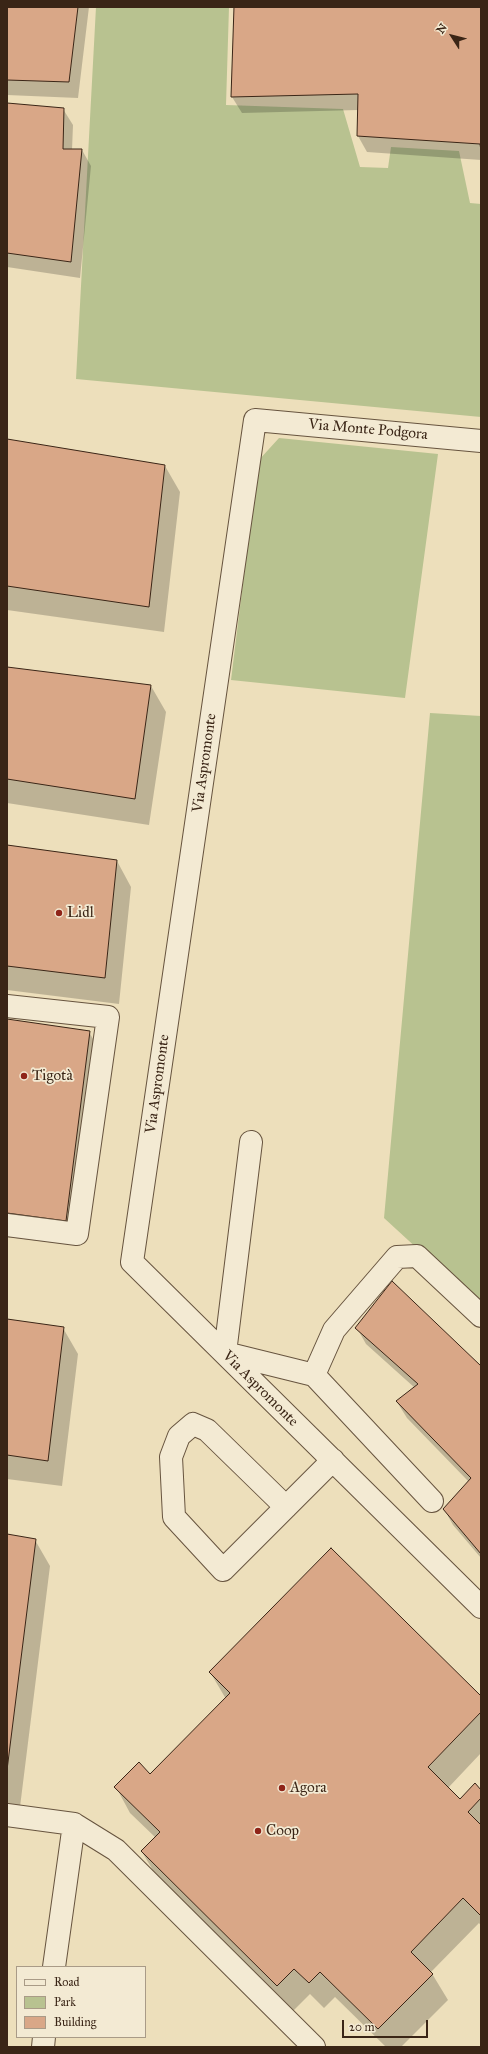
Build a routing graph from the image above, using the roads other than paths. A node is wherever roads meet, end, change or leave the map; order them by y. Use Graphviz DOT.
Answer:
graph roads {
  1 [pos="255,420"];
  2 [pos="481,440"];
  3 [pos="7,1006"];
  4 [pos="251,1142"];
  5 [pos="7,1225"];
  6 [pos="481,1316"];
  7 [pos="225,1354"];
  8 [pos="314,1375"];
  9 [pos="332,1460"];
  10 [pos="432,1501"];
  11 [pos="286,1507"];
  12 [pos="481,1607"];
  13 [pos="7,1815"];
  14 [pos="74,1824"];
  15 [pos="54,1966"];
  16 [pos="314,2047"];
  1 -- 2 [label="street, Via Monte Podgora"];
  1 -- 7 [label="street, Via Aspromonte"];
  3 -- 5 [label="street"];
  4 -- 7 [label="street"];
  6 -- 8 [label="street"];
  7 -- 8 [label="street"];
  7 -- 9 [label="street, Via Aspromonte"];
  8 -- 10 [label="street"];
  9 -- 11 [label="street"];
  9 -- 12 [label="street, Via Aspromonte"];
  11 -- 11 [label="street"];
  13 -- 14 [label="street"];
  14 -- 15 [label="street"];
  14 -- 16 [label="street"];
}
